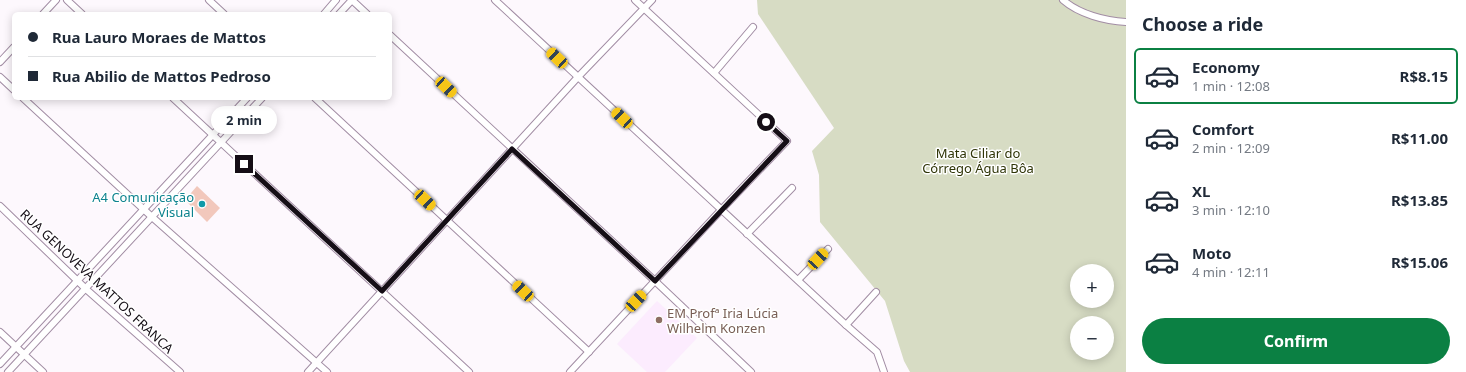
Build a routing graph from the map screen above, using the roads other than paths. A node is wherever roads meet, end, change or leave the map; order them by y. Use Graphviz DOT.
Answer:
graph roads {
  1 [pos="56,0"];
  2 [pos="67,0"];
  3 [pos="209,0"];
  4 [pos="336,0"];
  5 [pos="495,0"];
  6 [pos="635,0"];
  7 [pos="652,0"];
  8 [pos="1062,0"];
  9 [pos="354,2"];
  10 [pos="644,9"];
  11 [pos="45,12"];
  12 [pos="80,12"];
  13 [pos="222,12"];
  14 [pos="326,12"];
  15 [pos="342,12"];
  16 [pos="365,12"];
  17 [pos="1126,22"];
  18 [pos="753,27"];
  19 [pos="392,37"];
  20 [pos="12,49"];
  21 [pos="0,62"];
  22 [pos="714,73"];
  23 [pos="0,77"];
  24 [pos="576,79"];
  25 [pos="12,88"];
  26 [pos="25,100"];
  27 [pos="175,100"];
  28 [pos="245,100"];
  29 [pos="260,100"];
  30 [pos="317,100"];
  31 [pos="213,135"];
  32 [pos="221,142"];
  33 [pos="512,149"];
  34 [pos="792,188"];
  35 [pos="0,206"];
  36 [pos="144,209"];
  37 [pos="719,212"];
  38 [pos="152,216"];
  39 [pos="449,218"];
  40 [pos="747,234"];
  41 [pos="828,249"];
  42 [pos="77,280"];
  43 [pos="654,280"];
  44 [pos="798,280"];
  45 [pos="85,288"];
  46 [pos="382,291"];
  47 [pos="876,292"];
  48 [pos="846,325"];
  49 [pos="0,332"];
  50 [pos="16,347"];
  51 [pos="589,352"];
  52 [pos="24,354"];
  53 [pos="316,363"];
  54 [pos="0,364"];
  55 [pos="8,372"];
  56 [pos="43,372"];
  57 [pos="180,372"];
  58 [pos="308,372"];
  59 [pos="327,372"];
  60 [pos="470,372"];
  61 [pos="570,372"];
  62 [pos="751,372"];
  63 [pos="884,372"];
  1 -- 11 [label="street"];
  2 -- 12 [label="street"];
  3 -- 13 [label="street"];
  4 -- 14 [label="street"];
  5 -- 24 [label="street"];
  6 -- 10 [label="street"];
  7 -- 10 [label="street"];
  8 -- 17 [label="street"];
  9 -- 15 [label="street"];
  9 -- 16 [label="street"];
  10 -- 22 [label="street"];
  10 -- 24 [label="street"];
  18 -- 22 [label="street"];
  19 -- 33 [label="street"];
  20 -- 21 [label="street"];
  22 -- 37 [label="street"];
  23 -- 25 [label="street"];
  24 -- 33 [label="street"];
  24 -- 37 [label="street"];
  26 -- 36 [label="street"];
  27 -- 31 [label="street"];
  28 -- 31 [label="street"];
  29 -- 32 [label="street"];
  30 -- 39 [label="street"];
  31 -- 32 [label="street"];
  31 -- 36 [label="street"];
  32 -- 38 [label="street"];
  32 -- 46 [label="street"];
  33 -- 39 [label="street"];
  33 -- 43 [label="street"];
  34 -- 40 [label="street"];
  35 -- 42 [label="street, RUA GENOVEVA MATTOS FRANCA"];
  36 -- 38 [label="street"];
  36 -- 42 [label="street"];
  37 -- 40 [label="street"];
  37 -- 43 [label="street"];
  38 -- 45 [label="street"];
  38 -- 53 [label="street"];
  39 -- 46 [label="street"];
  39 -- 51 [label="street"];
  40 -- 44 [label="street"];
  41 -- 44 [label="street"];
  42 -- 45 [label="street, RUA GENOVEVA MATTOS FRANCA"];
  42 -- 50 [label="street"];
  43 -- 51 [label="street"];
  43 -- 62 [label="street"];
  44 -- 48 [label="street"];
  45 -- 52 [label="street"];
  45 -- 57 [label="street, RUA GENOVEVA MATTOS FRANCA"];
  46 -- 53 [label="street"];
  46 -- 60 [label="street"];
  47 -- 48 [label="street"];
  48 -- 63 [label="street"];
  49 -- 50 [label="street"];
  50 -- 52 [label="street"];
  50 -- 54 [label="street"];
  51 -- 61 [label="street"];
  52 -- 55 [label="street"];
  52 -- 56 [label="street"];
  53 -- 58 [label="street"];
  53 -- 59 [label="street"];
}
